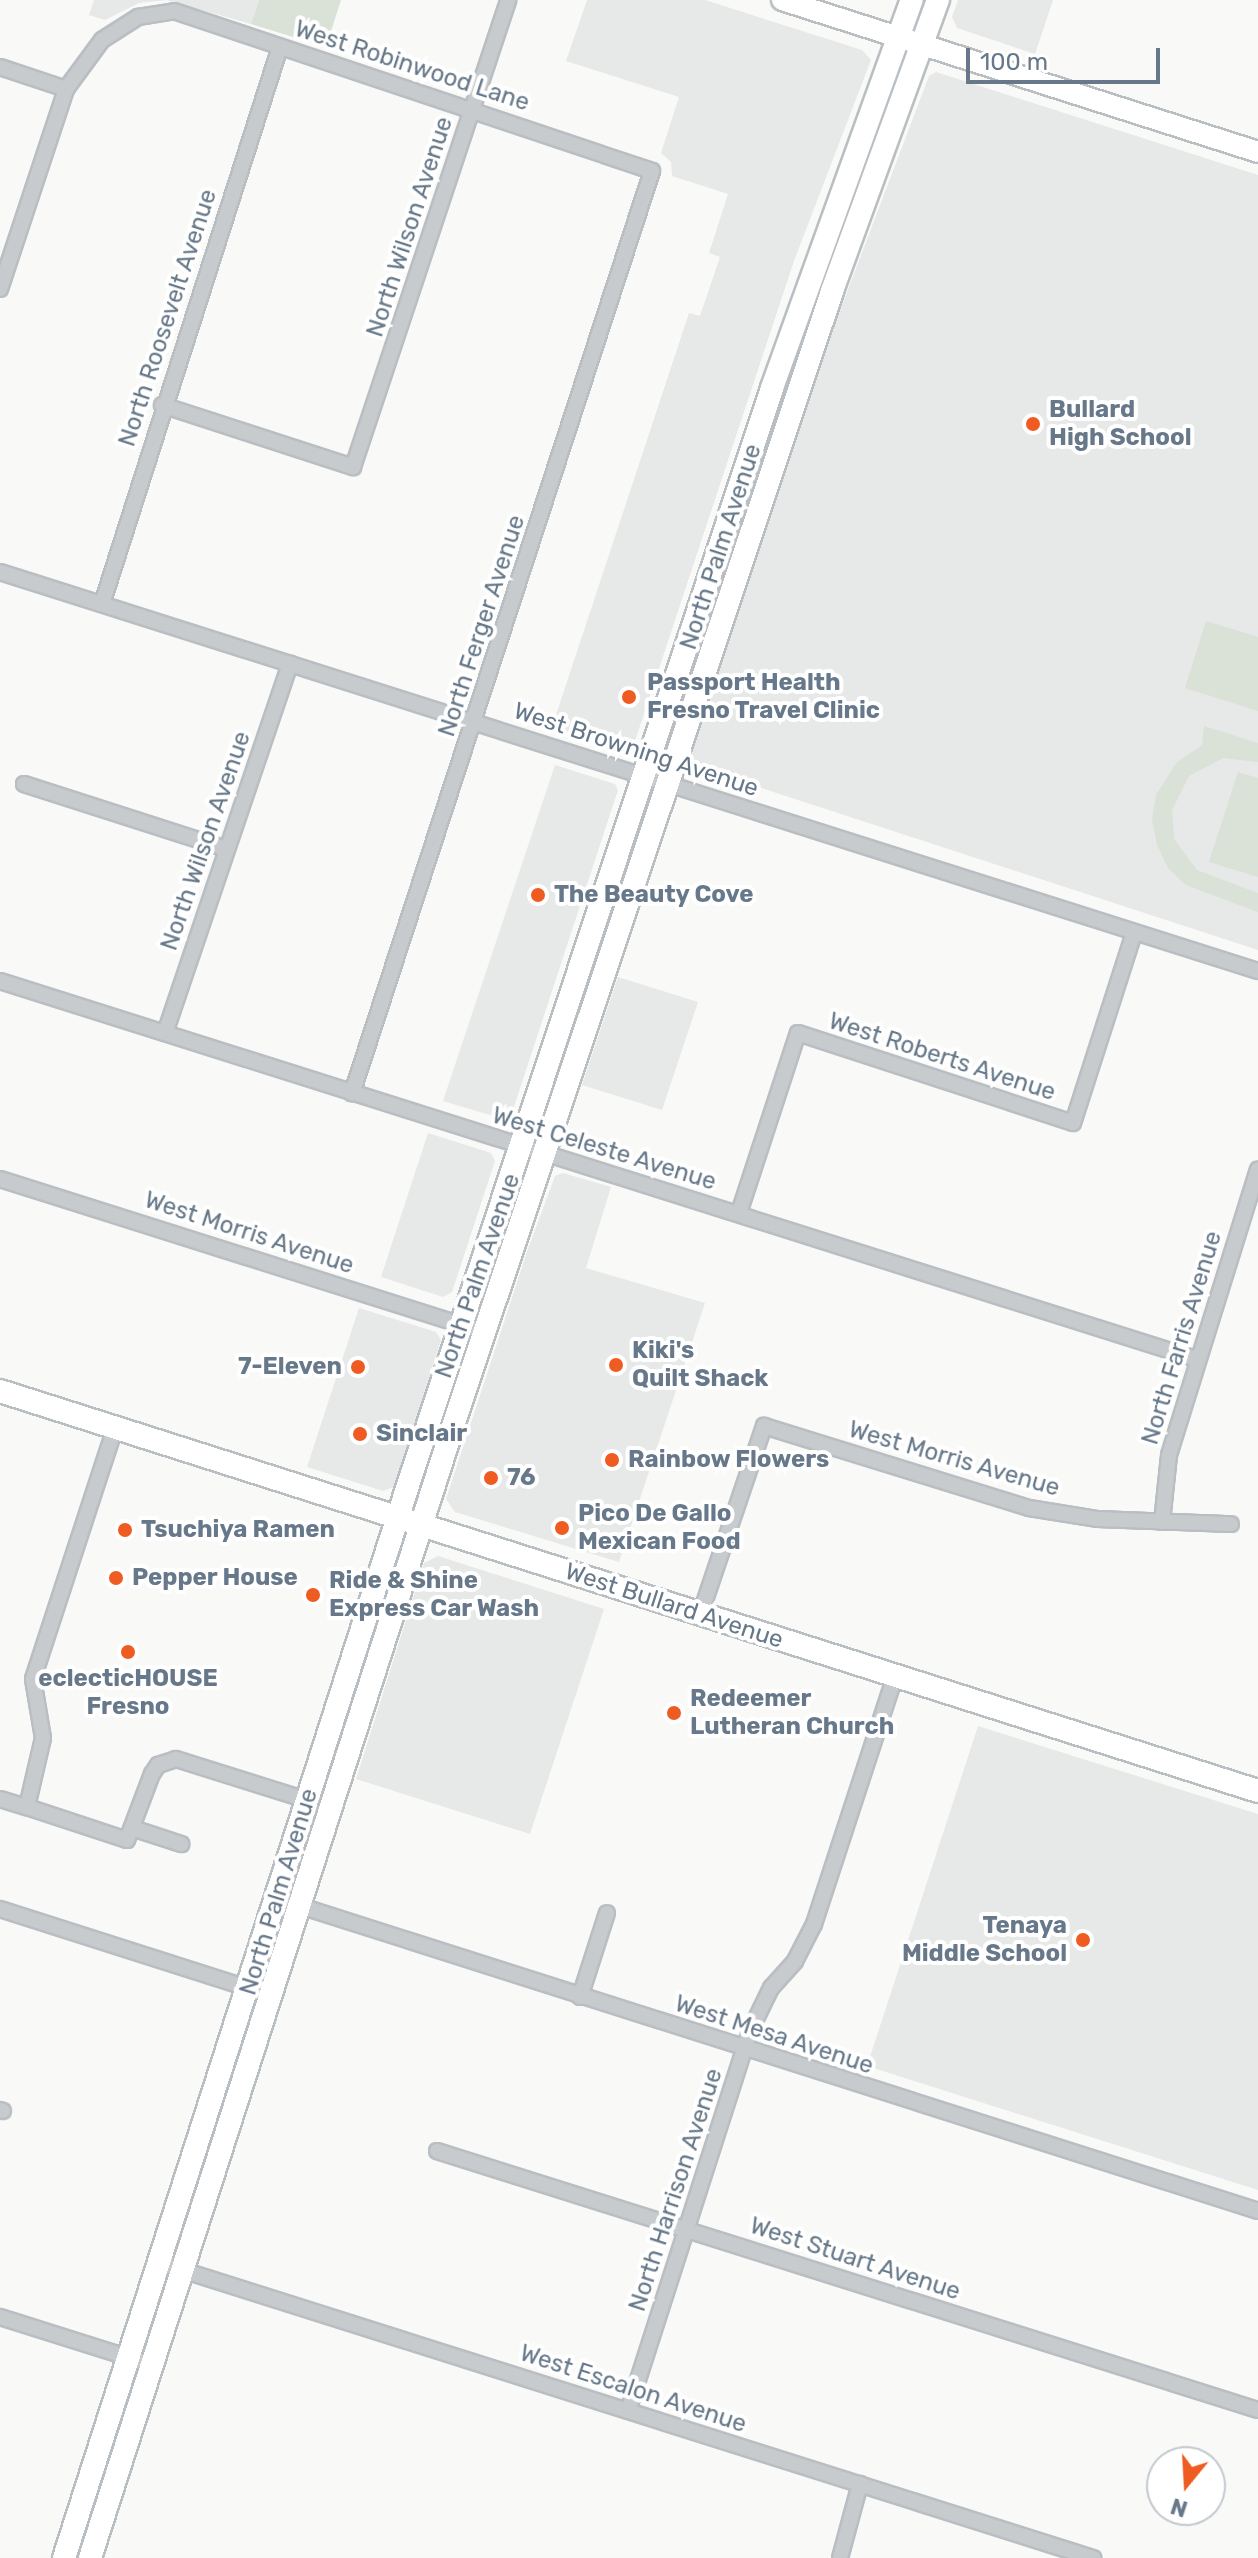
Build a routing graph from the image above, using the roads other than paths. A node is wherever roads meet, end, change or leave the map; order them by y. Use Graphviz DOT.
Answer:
graph roads {
  1 [pos="508,0"];
  2 [pos="782,0"];
  3 [pos="912,0"];
  4 [pos="938,0"];
  5 [pos="900,38"];
  6 [pos="923,46"];
  7 [pos="280,47"];
  8 [pos="0,67"];
  9 [pos="66,89"];
  10 [pos="473,108"];
  11 [pos="1258,152"];
  12 [pos="652,171"];
  13 [pos="0,289"];
  14 [pos="162,405"];
  15 [pos="755,442"];
  16 [pos="778,450"];
  17 [pos="0,572"];
  18 [pos="102,604"];
  19 [pos="290,664"];
  20 [pos="474,720"];
  21 [pos="657,780"];
  22 [pos="24,784"];
  23 [pos="227,849"];
  24 [pos="1134,933"];
  25 [pos="1258,971"];
  26 [pos="0,981"];
  27 [pos="165,1033"];
  28 [pos="352,1093"];
  29 [pos="522,1147"];
  30 [pos="545,1152"];
  31 [pos="1258,1170"];
  32 [pos="0,1179"];
  33 [pos="739,1213"];
  34 [pos="473,1329"];
  35 [pos="1196,1359"];
  36 [pos="0,1391"];
  37 [pos="115,1428"];
  38 [pos="397,1519"];
  39 [pos="1162,1522"];
  40 [pos="1231,1524"];
  41 [pos="420,1526"];
  42 [pos="700,1615"];
  43 [pos="895,1676"];
  44 [pos="344,1686"];
  45 [pos="1258,1791"];
  46 [pos="0,1799"];
  47 [pos="307,1800"];
  48 [pos="27,1807"];
  49 [pos="327,1822"];
  50 [pos="132,1828"];
  51 [pos="181,1844"];
  52 [pos="278,1899"];
  53 [pos="302,1906"];
  54 [pos="0,1909"];
  55 [pos="607,1913"];
  56 [pos="250,1988"];
  57 [pos="273,1996"];
  58 [pos="580,1997"];
  59 [pos="745,2049"];
  60 [pos="437,2151"];
  61 [pos="1258,2211"];
  62 [pos="687,2229"];
  63 [pos="160,2263"];
  64 [pos="184,2270"];
  65 [pos="0,2317"];
  66 [pos="129,2358"];
  67 [pos="152,2365"];
  68 [pos="1258,2410"];
  69 [pos="628,2411"];
  70 [pos="860,2484"];
  71 [pos="64,2558"];
  72 [pos="90,2558"];
  73 [pos="840,2558"];
  74 [pos="1093,2558"];
  1 -- 10 [label="street, North Wilson Avenue"];
  2 -- 5 [label="street"];
  3 -- 5 [label="main road, North Palm Avenue"];
  4 -- 6 [label="main road, North Palm Avenue"];
  5 -- 6 [label="street"];
  5 -- 15 [label="main road, North Palm Avenue"];
  6 -- 11 [label="street"];
  6 -- 16 [label="main road, North Palm Avenue"];
  7 -- 9 [label="street, West Robinwood Lane"];
  7 -- 10 [label="street, West Robinwood Lane"];
  7 -- 14 [label="street, North Roosevelt Avenue"];
  8 -- 9 [label="street"];
  9 -- 13 [label="street, West Robinwood Lane"];
  10 -- 12 [label="street, West Robinwood Lane"];
  10 -- 14 [label="street, North Wilson Avenue"];
  12 -- 20 [label="street, North Ferger Avenue"];
  14 -- 18 [label="street, North Roosevelt Avenue"];
  15 -- 16 [label="street"];
  15 -- 21 [label="main road, North Palm Avenue"];
  16 -- 21 [label="main road, North Palm Avenue"];
  17 -- 18 [label="street, West Browning Avenue"];
  18 -- 19 [label="street, West Browning Avenue"];
  19 -- 20 [label="street, West Browning Avenue"];
  19 -- 23 [label="street, North Wilson Avenue"];
  20 -- 21 [label="street, West Browning Avenue"];
  20 -- 28 [label="street, North Ferger Avenue"];
  21 -- 24 [label="street, West Browning Avenue"];
  21 -- 29 [label="main road, North Palm Avenue"];
  21 -- 30 [label="main road, North Palm Avenue"];
  22 -- 23 [label="street"];
  23 -- 27 [label="street, North Wilson Avenue"];
  24 -- 25 [label="street, West Browning Avenue"];
  24 -- 33 [label="street, West Roberts Avenue"];
  26 -- 27 [label="street, West Celeste Avenue"];
  27 -- 28 [label="street, West Celeste Avenue"];
  28 -- 29 [label="street, West Celeste Avenue"];
  29 -- 30 [label="street, West Celeste Avenue"];
  29 -- 34 [label="main road, North Palm Avenue"];
  30 -- 33 [label="street, West Celeste Avenue"];
  30 -- 34 [label="main road, North Palm Avenue"];
  31 -- 35 [label="street, North Farris Avenue"];
  32 -- 34 [label="street, West Morris Avenue"];
  33 -- 35 [label="street, West Celeste Avenue"];
  34 -- 38 [label="main road, North Palm Avenue"];
  34 -- 41 [label="main road, North Palm Avenue"];
  35 -- 39 [label="street, North Farris Avenue"];
  36 -- 37 [label="main road, West Bullard Avenue"];
  37 -- 38 [label="main road, West Bullard Avenue"];
  37 -- 48 [label="street"];
  38 -- 41 [label="main road, West Bullard Avenue"];
  38 -- 44 [label="main road, North Palm Avenue"];
  39 -- 40 [label="street, West Morris Avenue"];
  39 -- 42 [label="street, West Morris Avenue"];
  41 -- 42 [label="main road, West Bullard Avenue"];
  41 -- 49 [label="main road, North Palm Avenue"];
  42 -- 43 [label="main road, West Bullard Avenue"];
  43 -- 45 [label="main road, West Bullard Avenue"];
  43 -- 59 [label="street, North Harrison Avenue"];
  44 -- 47 [label="main road, North Palm Avenue"];
  44 -- 49 [label="main road"];
  46 -- 48 [label="street"];
  47 -- 50 [label="street"];
  47 -- 52 [label="main road, North Palm Avenue"];
  48 -- 50 [label="street"];
  49 -- 53 [label="main road, North Palm Avenue"];
  50 -- 51 [label="street"];
  52 -- 53 [label="street, West Mesa Avenue"];
  52 -- 56 [label="main road, North Palm Avenue"];
  53 -- 57 [label="main road, North Palm Avenue"];
  53 -- 58 [label="street, West Mesa Avenue"];
  54 -- 56 [label="street"];
  55 -- 58 [label="street"];
  56 -- 57 [label="street"];
  56 -- 63 [label="main road, North Palm Avenue"];
  57 -- 64 [label="main road, North Palm Avenue"];
  58 -- 59 [label="street, West Mesa Avenue"];
  59 -- 61 [label="street, West Mesa Avenue"];
  59 -- 62 [label="street, North Harrison Avenue"];
  60 -- 62 [label="street, West Stuart Avenue"];
  62 -- 68 [label="street, West Stuart Avenue"];
  62 -- 69 [label="street, North Harrison Avenue"];
  63 -- 64 [label="street, West Escalon Avenue"];
  63 -- 66 [label="main road, North Palm Avenue"];
  64 -- 67 [label="main road, North Palm Avenue"];
  64 -- 69 [label="street, West Escalon Avenue"];
  65 -- 66 [label="street"];
  66 -- 67 [label="street"];
  66 -- 71 [label="main road, North Palm Avenue"];
  67 -- 72 [label="main road, North Palm Avenue"];
  69 -- 70 [label="street, West Escalon Avenue"];
  70 -- 73 [label="street"];
  70 -- 74 [label="street, West Escalon Avenue"];
}
